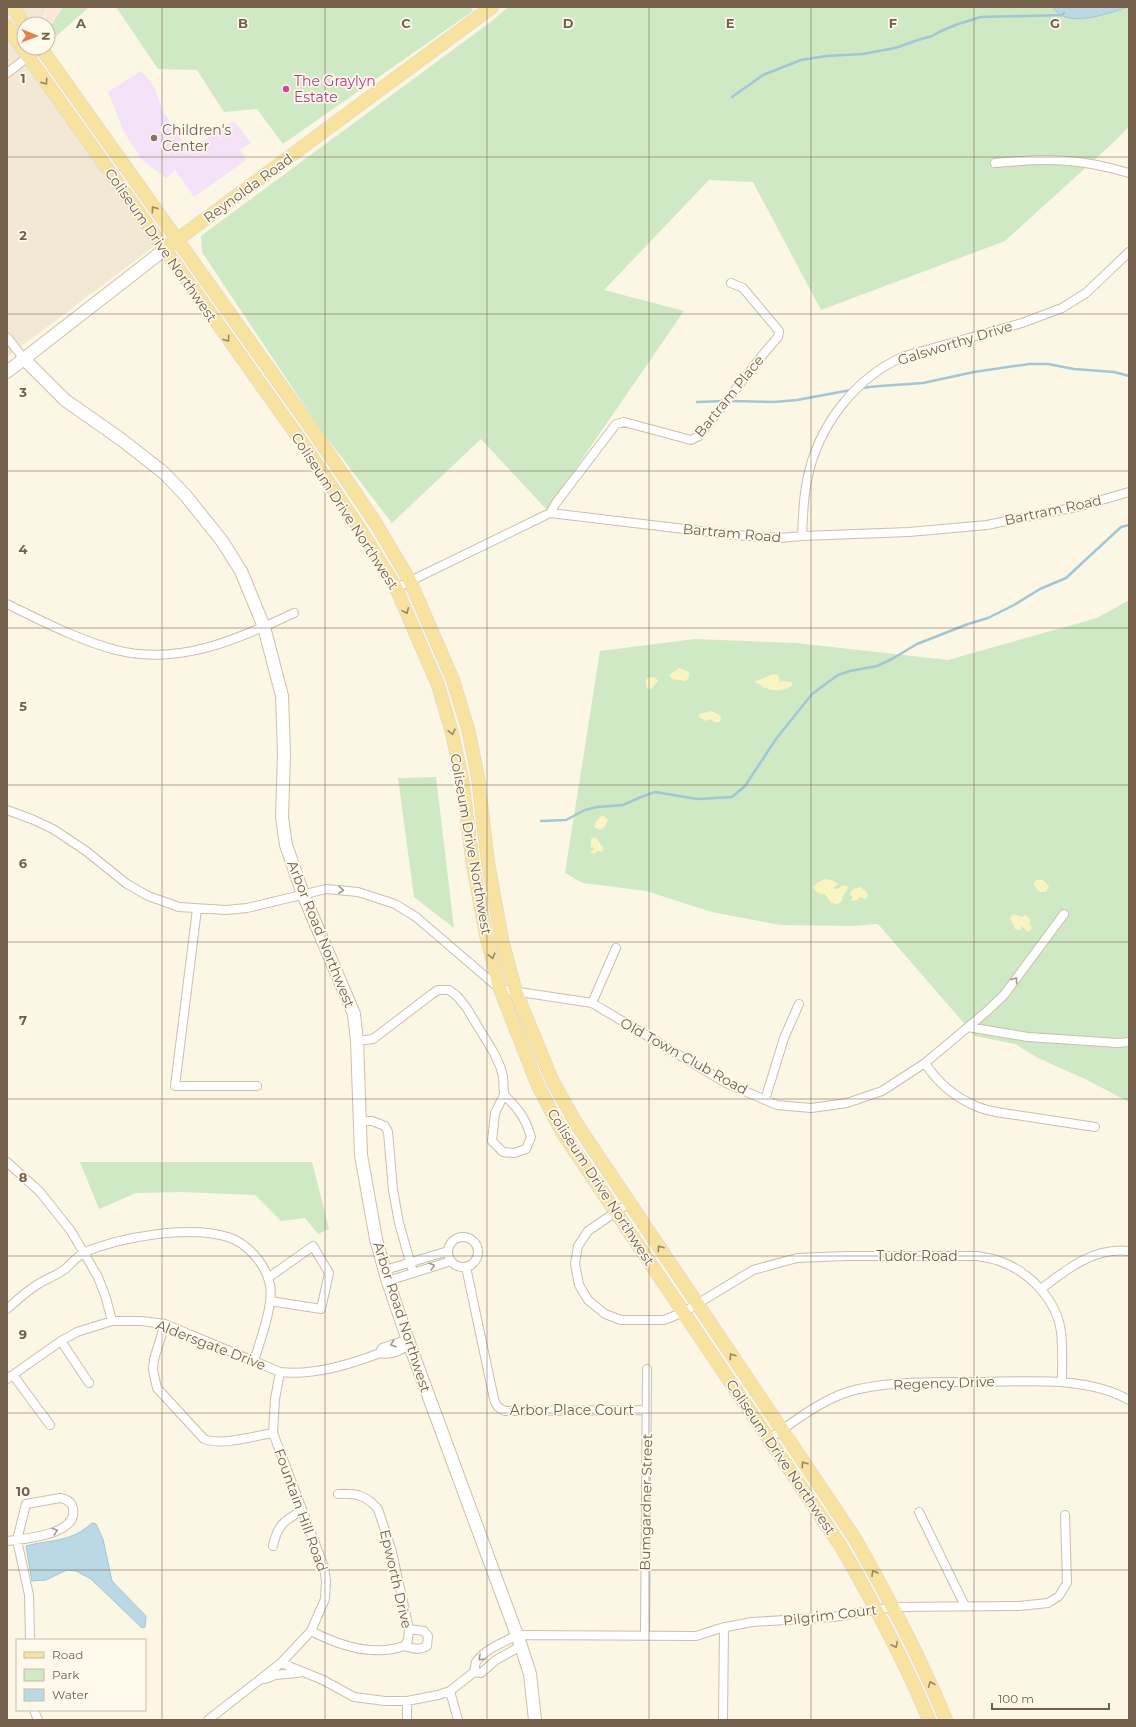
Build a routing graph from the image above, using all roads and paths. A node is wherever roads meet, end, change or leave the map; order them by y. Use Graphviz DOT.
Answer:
graph roads {
  1 [pos="13,7"];
  2 [pos="492,7"];
  3 [pos="19,16"];
  4 [pos="7,27"];
  5 [pos="30,56"];
  6 [pos="46,56"];
  7 [pos="28,58"];
  8 [pos="7,73"];
  9 [pos="996,163"];
  10 [pos="1129,173"];
  11 [pos="177,240"];
  12 [pos="164,250"];
  13 [pos="1129,252"];
  14 [pos="731,283"];
  15 [pos="7,337"];
  16 [pos="24,359"];
  17 [pos="7,372"];
  18 [pos="1129,492"];
  19 [pos="550,513"];
  20 [pos="802,536"];
  21 [pos="410,581"];
  22 [pos="396,588"];
  23 [pos="7,604"];
  24 [pos="294,613"];
  25 [pos="264,627"];
  26 [pos="7,810"];
  27 [pos="303,894"];
  28 [pos="197,909"];
  29 [pos="1064,914"];
  30 [pos="616,948"];
  31 [pos="500,989"];
  32 [pos="516,992"];
  33 [pos="592,1003"];
  34 [pos="799,1004"];
  35 [pos="968,1027"];
  36 [pos="357,1041"];
  37 [pos="1129,1042"];
  38 [pos="925,1063"];
  39 [pos="257,1086"];
  40 [pos="504,1095"];
  41 [pos="765,1100"];
  42 [pos="360,1122"];
  43 [pos="1095,1127"];
  44 [pos="7,1162"];
  45 [pos="629,1203"];
  46 [pos="616,1212"];
  47 [pos="448,1251"];
  48 [pos="1129,1251"];
  49 [pos="83,1253"];
  50 [pos="451,1261"];
  51 [pos="411,1262"];
  52 [pos="466,1267"];
  53 [pos="413,1272"];
  54 [pos="386,1275"];
  55 [pos="268,1278"];
  56 [pos="1041,1289"];
  57 [pos="270,1301"];
  58 [pos="697,1303"];
  59 [pos="7,1309"];
  60 [pos="684,1312"];
  61 [pos="112,1321"];
  62 [pos="165,1324"];
  63 [pos="61,1341"];
  64 [pos="409,1343"];
  65 [pos="254,1361"];
  66 [pos="647,1369"];
  67 [pos="280,1372"];
  68 [pos="10,1377"];
  69 [pos="1062,1381"];
  70 [pos="89,1383"];
  71 [pos="1129,1400"];
  72 [pos="647,1410"];
  73 [pos="50,1425"];
  74 [pos="781,1430"];
  75 [pos="273,1433"];
  76 [pos="769,1439"];
  77 [pos="338,1494"];
  78 [pos="302,1511"];
  79 [pos="919,1512"];
  80 [pos="1066,1515"];
  81 [pos="17,1540"];
  82 [pos="7,1541"];
  83 [pos="273,1546"];
  84 [pos="965,1606"];
  85 [pos="894,1607"];
  86 [pos="878,1610"];
  87 [pos="724,1627"];
  88 [pos="409,1629"];
  89 [pos="311,1631"];
  90 [pos="645,1635"];
  91 [pos="30,1639"];
  92 [pos="520,1640"];
  93 [pos="404,1646"];
  94 [pos="495,1647"];
  95 [pos="500,1657"];
  96 [pos="280,1663"];
  97 [pos="474,1672"];
  98 [pos="305,1673"];
  99 [pos="257,1682"];
  100 [pos="450,1691"];
  101 [pos="407,1701"];
  102 [pos="208,1720"];
  103 [pos="407,1720"];
  104 [pos="458,1720"];
  105 [pos="535,1720"];
  106 [pos="723,1720"];
  107 [pos="929,1720"];
  108 [pos="946,1720"];
  1 -- 3 [label="main road"];
  2 -- 11 [label="main road, Reynolda Road"];
  4 -- 7 [label="main road, Coliseum Drive Northwest"];
  5 -- 7 [label="street"];
  11 -- 6 [label="main road, Coliseum Drive Northwest, one-way"];
  7 -- 8 [label="street"];
  7 -- 12 [label="main road, Coliseum Drive Northwest, one-way"];
  9 -- 10 [label="street"];
  11 -- 12 [label="main road, Reynolda Road"];
  11 -- 21 [label="main road, Coliseum Drive Northwest"];
  12 -- 16 [label="street, Reynolda Road"];
  12 -- 22 [label="main road, Coliseum Drive Northwest, one-way"];
  13 -- 20 [label="street, Galsworthy Drive"];
  14 -- 19 [label="street, Bartram Place"];
  15 -- 16 [label="street, Arbor Road Northwest"];
  16 -- 17 [label="street, Reynolda Road"];
  16 -- 25 [label="street, Arbor Road Northwest"];
  18 -- 20 [label="street, Bartram Road"];
  19 -- 20 [label="street, Bartram Road"];
  19 -- 21 [label="street"];
  21 -- 22 [label="street"];
  21 -- 32 [label="main road, Coliseum Drive Northwest"];
  22 -- 31 [label="main road, Coliseum Drive Northwest, one-way"];
  23 -- 25 [label="street"];
  24 -- 25 [label="street"];
  25 -- 27 [label="street, Arbor Road Northwest"];
  26 -- 28 [label="street"];
  27 -- 28 [label="street"];
  27 -- 31 [label="street, one-way"];
  27 -- 36 [label="street, Arbor Road Northwest"];
  28 -- 39 [label="street"];
  35 -- 29 [label="street, Old Town Club Road, one-way"];
  30 -- 33 [label="street"];
  31 -- 32 [label="street, Old Town Club Road"];
  31 -- 46 [label="main road, Coliseum Drive Northwest"];
  32 -- 33 [label="street, Old Town Club Road"];
  32 -- 45 [label="main road, Coliseum Drive Northwest"];
  33 -- 41 [label="street, Old Town Club Road"];
  34 -- 41 [label="street"];
  35 -- 37 [label="street"];
  35 -- 38 [label="street, Old Town Club Road"];
  36 -- 40 [label="street"];
  36 -- 42 [label="street, Arbor Road Northwest"];
  38 -- 41 [label="street, Old Town Club Road"];
  38 -- 43 [label="street"];
  40 -- 40 [label="street"];
  42 -- 51 [label="street"];
  42 -- 54 [label="street, Arbor Road Northwest"];
  44 -- 49 [label="street"];
  45 -- 46 [label="street, Tudor Road"];
  58 -- 45 [label="main road, Coliseum Drive Northwest, one-way"];
  46 -- 60 [label="main road, Coliseum Drive Northwest"];
  46 -- 60 [label="street, Tudor Road"];
  47 -- 50 [label="street"];
  47 -- 51 [label="street"];
  47 -- 52 [label="street"];
  48 -- 56 [label="street"];
  49 -- 55 [label="street"];
  49 -- 59 [label="street"];
  49 -- 61 [label="street"];
  50 -- 52 [label="street"];
  53 -- 50 [label="street, one-way"];
  51 -- 53 [label="street"];
  51 -- 54 [label="street"];
  52 -- 72 [label="street, Arbor Place Court"];
  53 -- 54 [label="street"];
  54 -- 64 [label="street, Arbor Road Northwest"];
  55 -- 57 [label="street"];
  55 -- 57 [label="street"];
  56 -- 58 [label="street, Tudor Road"];
  56 -- 69 [label="street, Tudor Road"];
  57 -- 65 [label="street"];
  58 -- 60 [label="street, Tudor Road"];
  74 -- 58 [label="main road, Coliseum Drive Northwest, one-way"];
  60 -- 76 [label="main road, Coliseum Drive Northwest"];
  61 -- 62 [label="street, Aldersgate Drive"];
  61 -- 63 [label="street, Aldersgate Drive"];
  62 -- 65 [label="street, Aldersgate Drive"];
  62 -- 75 [label="street"];
  63 -- 68 [label="street, Aldersgate Drive"];
  63 -- 70 [label="street"];
  64 -- 67 [label="street, Aldersgate Drive"];
  64 -- 92 [label="street, Arbor Road Northwest"];
  65 -- 67 [label="street, Aldersgate Drive"];
  66 -- 72 [label="street, Bumgardner Street"];
  67 -- 75 [label="street, Fountain Hill Road"];
  68 -- 73 [label="street"];
  69 -- 71 [label="street, Regency Drive"];
  69 -- 74 [label="street, Regency Drive"];
  72 -- 90 [label="street, Bumgardner Street"];
  74 -- 76 [label="street, Regency Drive"];
  85 -- 74 [label="main road, Coliseum Drive Northwest, one-way"];
  75 -- 78 [label="street, Fountain Hill Road"];
  76 -- 86 [label="main road, Coliseum Drive Northwest"];
  77 -- 88 [label="street, Epworth Drive"];
  78 -- 83 [label="street"];
  78 -- 89 [label="street, Fountain Hill Road"];
  79 -- 84 [label="street"];
  80 -- 84 [label="street, Pilgrim Court"];
  81 -- 81 [label="street, one-way"];
  81 -- 82 [label="street"];
  81 -- 91 [label="street"];
  84 -- 85 [label="street, Pilgrim Court"];
  85 -- 86 [label="street, Pilgrim Court"];
  108 -- 85 [label="main road, Coliseum Drive Northwest, one-way"];
  86 -- 87 [label="street, Pilgrim Court"];
  86 -- 107 [label="main road, Coliseum Drive Northwest, one-way"];
  87 -- 90 [label="street, Pilgrim Court"];
  87 -- 106 [label="street"];
  88 -- 93 [label="street, Epworth Drive"];
  88 -- 93 [label="street"];
  89 -- 93 [label="street, Epworth Drive"];
  89 -- 96 [label="street, Fountain Hill Road"];
  90 -- 92 [label="street, Pilgrim Court"];
  92 -- 94 [label="street"];
  92 -- 95 [label="street"];
  92 -- 105 [label="street, Arbor Road Northwest"];
  94 -- 95 [label="street"];
  94 -- 97 [label="street, one-way"];
  95 -- 97 [label="street"];
  96 -- 98 [label="street"];
  96 -- 99 [label="street, Fountain Hill Road"];
  97 -- 100 [label="street"];
  98 -- 99 [label="street"];
  98 -- 101 [label="street"];
  99 -- 102 [label="street, Fountain Hill Road"];
  100 -- 101 [label="street"];
  100 -- 104 [label="street"];
  101 -- 103 [label="street"];
}
